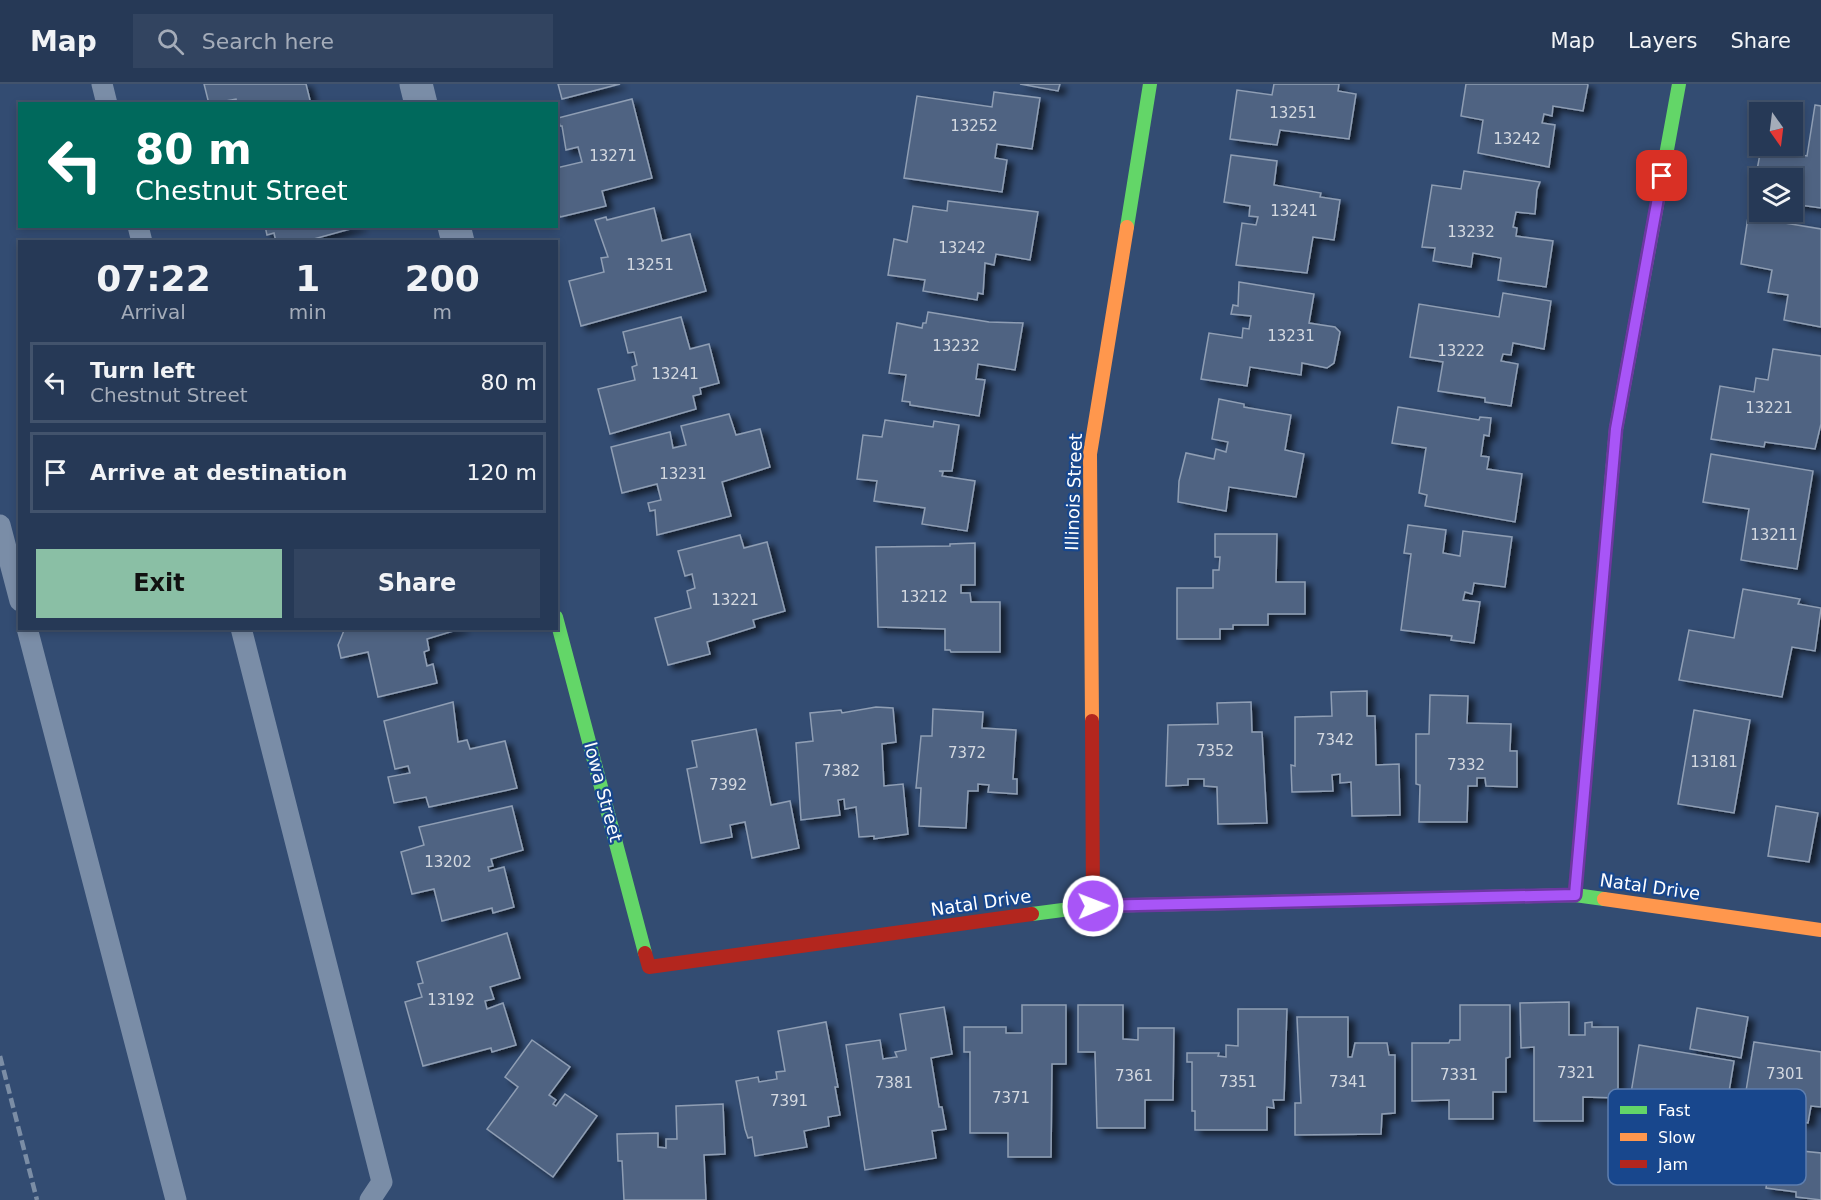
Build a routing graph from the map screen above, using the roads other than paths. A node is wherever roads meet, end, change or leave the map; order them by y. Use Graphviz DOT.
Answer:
graph roads {
  1 [pos="102,84"];
  2 [pos="416,84"];
  3 [pos="1150,84"];
  4 [pos="1679,84"];
  5 [pos="106,102"];
  6 [pos="420,102"];
  7 [pos="0,525"];
  8 [pos="18,593"];
  9 [pos="558,625"];
  10 [pos="28,630"];
  11 [pos="242,630"];
  12 [pos="1575,895"];
  13 [pos="1093,906"];
  14 [pos="1821,930"];
  15 [pos="648,967"];
  16 [pos="176,1200"];
  17 [pos="370,1200"];
  1 -- 5 [label="lane"];
  2 -- 6 [label="street"];
  3 -- 13 [label="street, Illinois Street"];
  4 -- 12 [label="street"];
  7 -- 8 [label="lane"];
  9 -- 15 [label="street, Iowa Street"];
  10 -- 16 [label="lane"];
  11 -- 17 [label="lane"];
  12 -- 13 [label="street, Natal Drive"];
  12 -- 14 [label="street, Natal Drive"];
  13 -- 15 [label="street, Natal Drive"];
}
